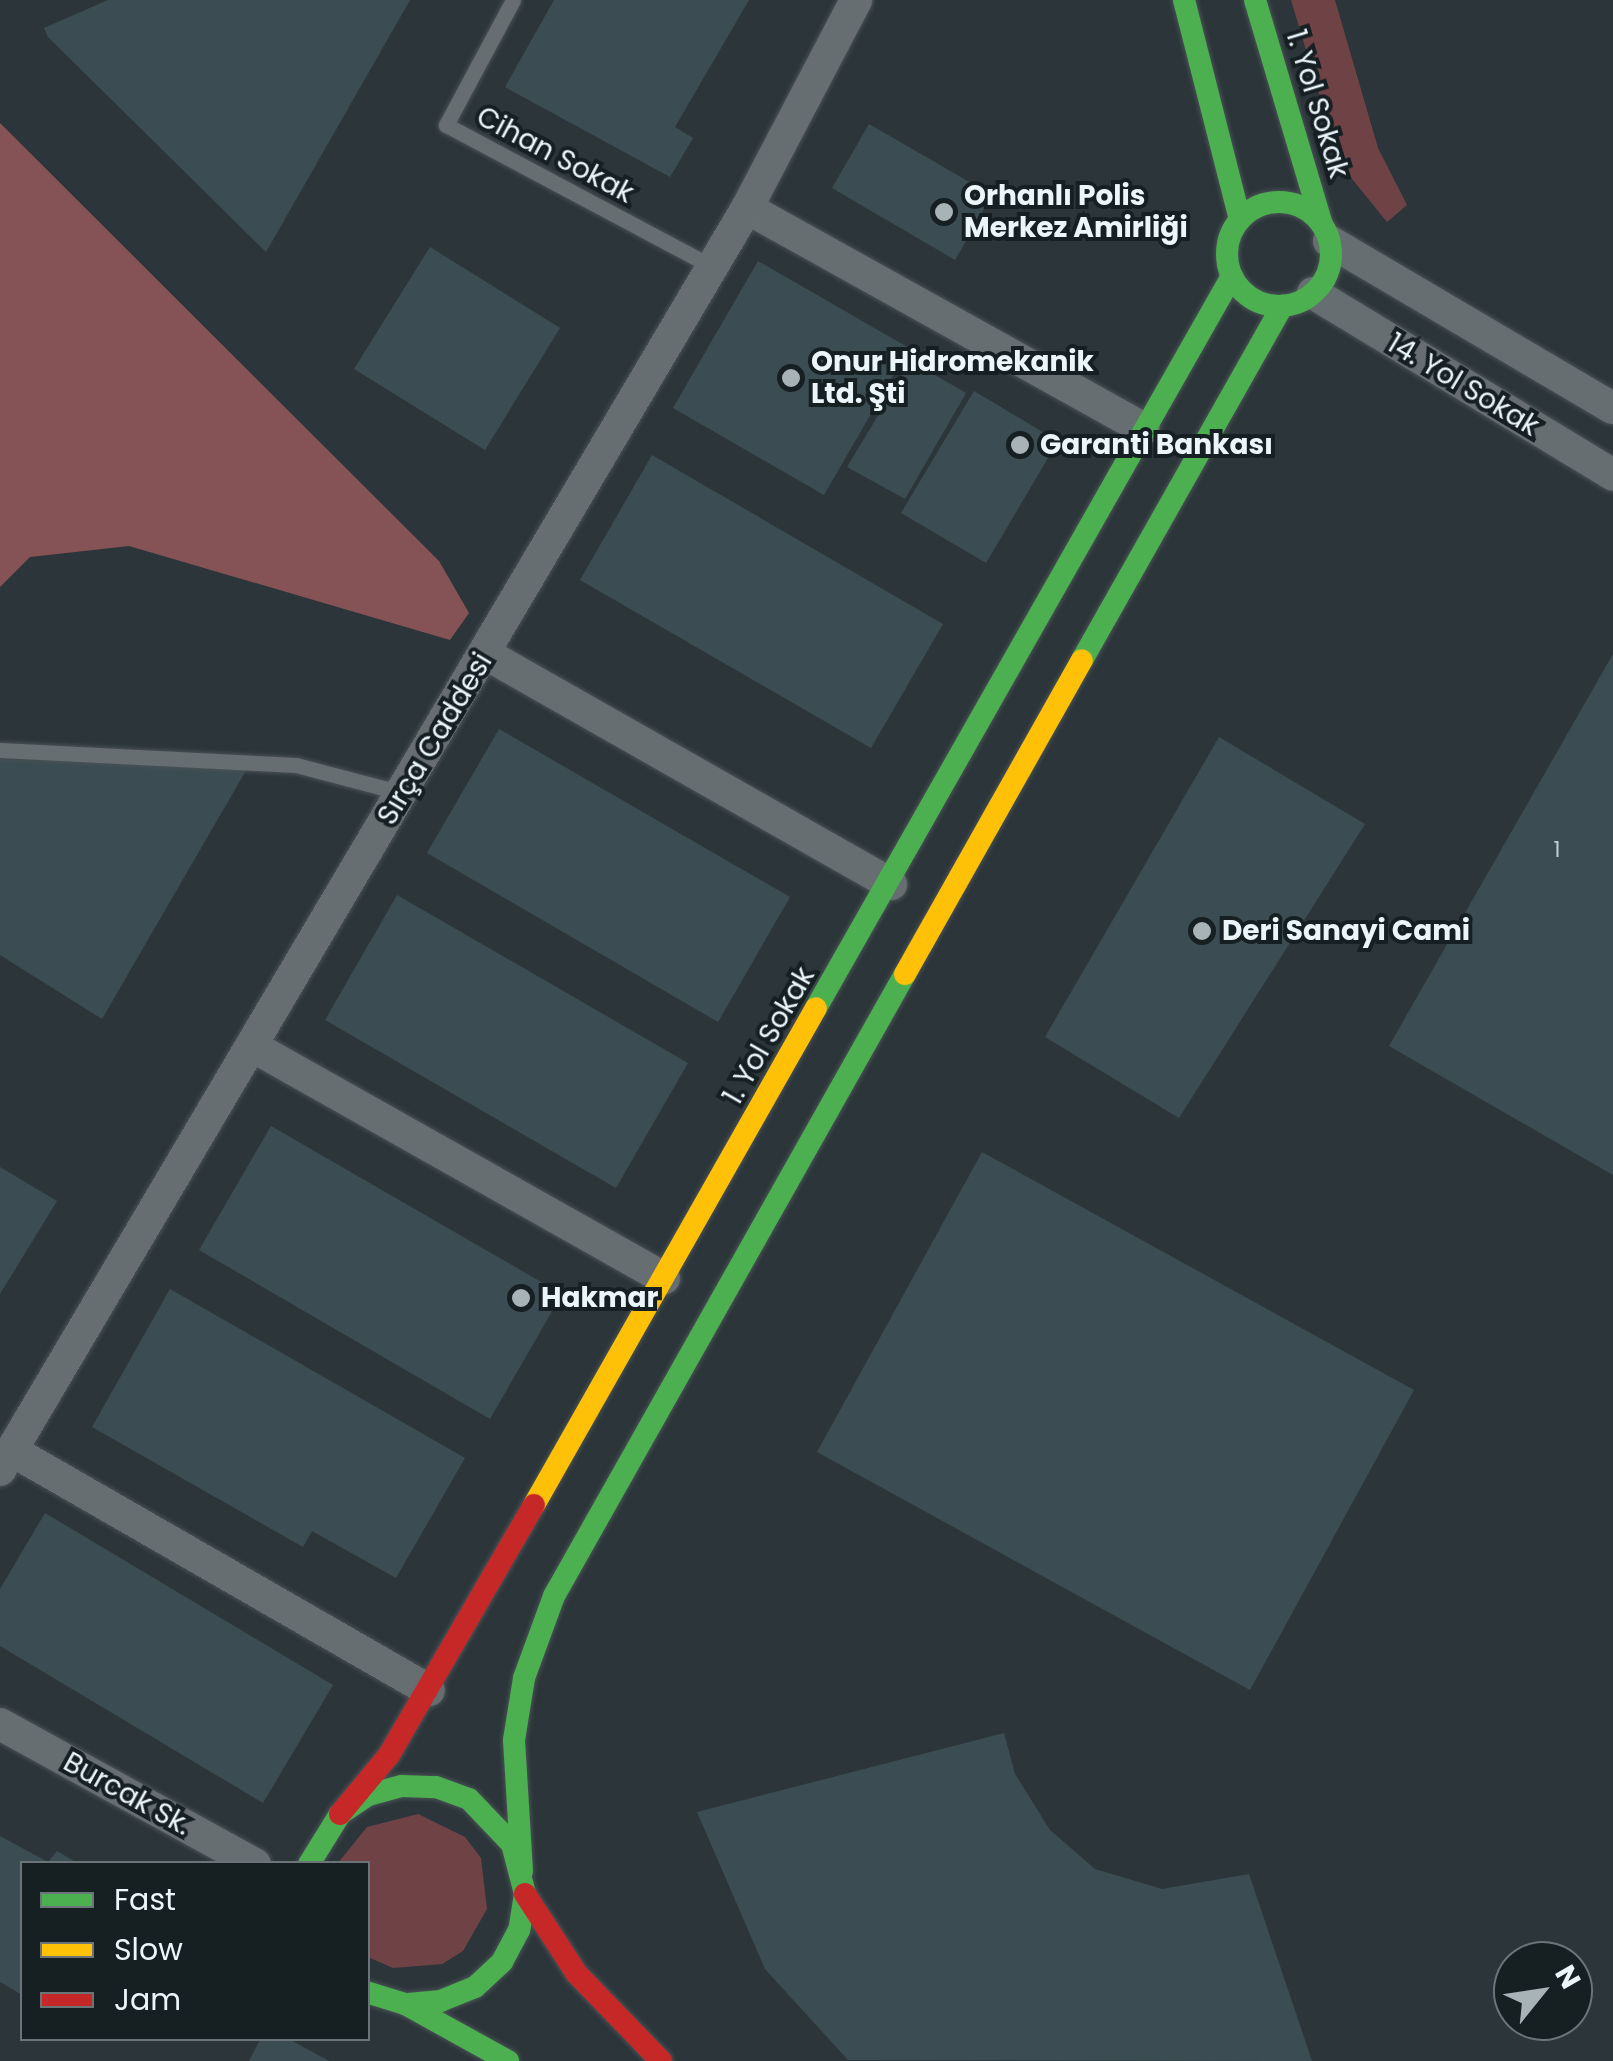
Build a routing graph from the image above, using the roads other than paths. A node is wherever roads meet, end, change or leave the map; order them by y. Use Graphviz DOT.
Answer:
graph roads {
  1 [pos="513,0"];
  2 [pos="856,0"];
  3 [pos="1184,0"];
  4 [pos="1255,0"];
  5 [pos="747,208"];
  6 [pos="1240,219"];
  7 [pos="1326,233"];
  8 [pos="712,267"];
  9 [pos="1232,276"];
  10 [pos="1298,300"];
  11 [pos="1613,408"];
  12 [pos="1144,429"];
  13 [pos="1613,475"];
  14 [pos="486,654"];
  15 [pos="0,750"];
  16 [pos="402,793"];
  17 [pos="891,884"];
  18 [pos="252,1046"];
  19 [pos="664,1278"];
  20 [pos="6,1460"];
  21 [pos="430,1690"];
  22 [pos="0,1724"];
  23 [pos="340,1814"];
  24 [pos="250,1861"];
  25 [pos="311,1861"];
  26 [pos="523,1883"];
  27 [pos="370,1994"];
  28 [pos="405,2004"];
  29 [pos="508,2061"];
  30 [pos="661,2061"];
  1 -- 8 [label="lane, Cihan Sokak"];
  2 -- 5 [label="street, Sırça Caddesi"];
  3 -- 6 [label="main road, 1. Yol Sokak"];
  4 -- 7 [label="main road, 1. Yol Sokak"];
  5 -- 8 [label="street, Sırça Caddesi"];
  5 -- 12 [label="street"];
  6 -- 7 [label="main road, 1. Yol Sokak"];
  6 -- 9 [label="main road, 1. Yol Sokak"];
  7 -- 10 [label="main road, 1. Yol Sokak"];
  7 -- 11 [label="street, 14. Yol Sokak"];
  8 -- 14 [label="street, Sırça Caddesi"];
  9 -- 10 [label="main road"];
  9 -- 12 [label="main road, 1. Yol Sokak"];
  10 -- 13 [label="street, 14. Yol Sokak"];
  10 -- 26 [label="main road, 1. Yol Sokak"];
  12 -- 17 [label="main road, 1. Yol Sokak"];
  14 -- 16 [label="street, Sırça Caddesi"];
  14 -- 17 [label="street"];
  15 -- 16 [label="lane"];
  16 -- 18 [label="street, Sırça Caddesi"];
  17 -- 19 [label="main road, 1. Yol Sokak"];
  18 -- 19 [label="street"];
  18 -- 20 [label="street, Sırça Caddesi"];
  19 -- 21 [label="main road, 1. Yol Sokak"];
  20 -- 21 [label="street"];
  21 -- 23 [label="main road, 1. Yol Sokak"];
  22 -- 24 [label="street, Burcak Sk."];
  23 -- 25 [label="main road, 1. Yol Sokak"];
  23 -- 26 [label="main road, 1. Yol Sokak"];
  26 -- 28 [label="main road, 1. Yol Sokak"];
  26 -- 30 [label="main road, 1. Yol Sokak"];
  27 -- 28 [label="main road, 1. Yol Sokak"];
  28 -- 29 [label="main road, 1. Yol Sokak"];
}
